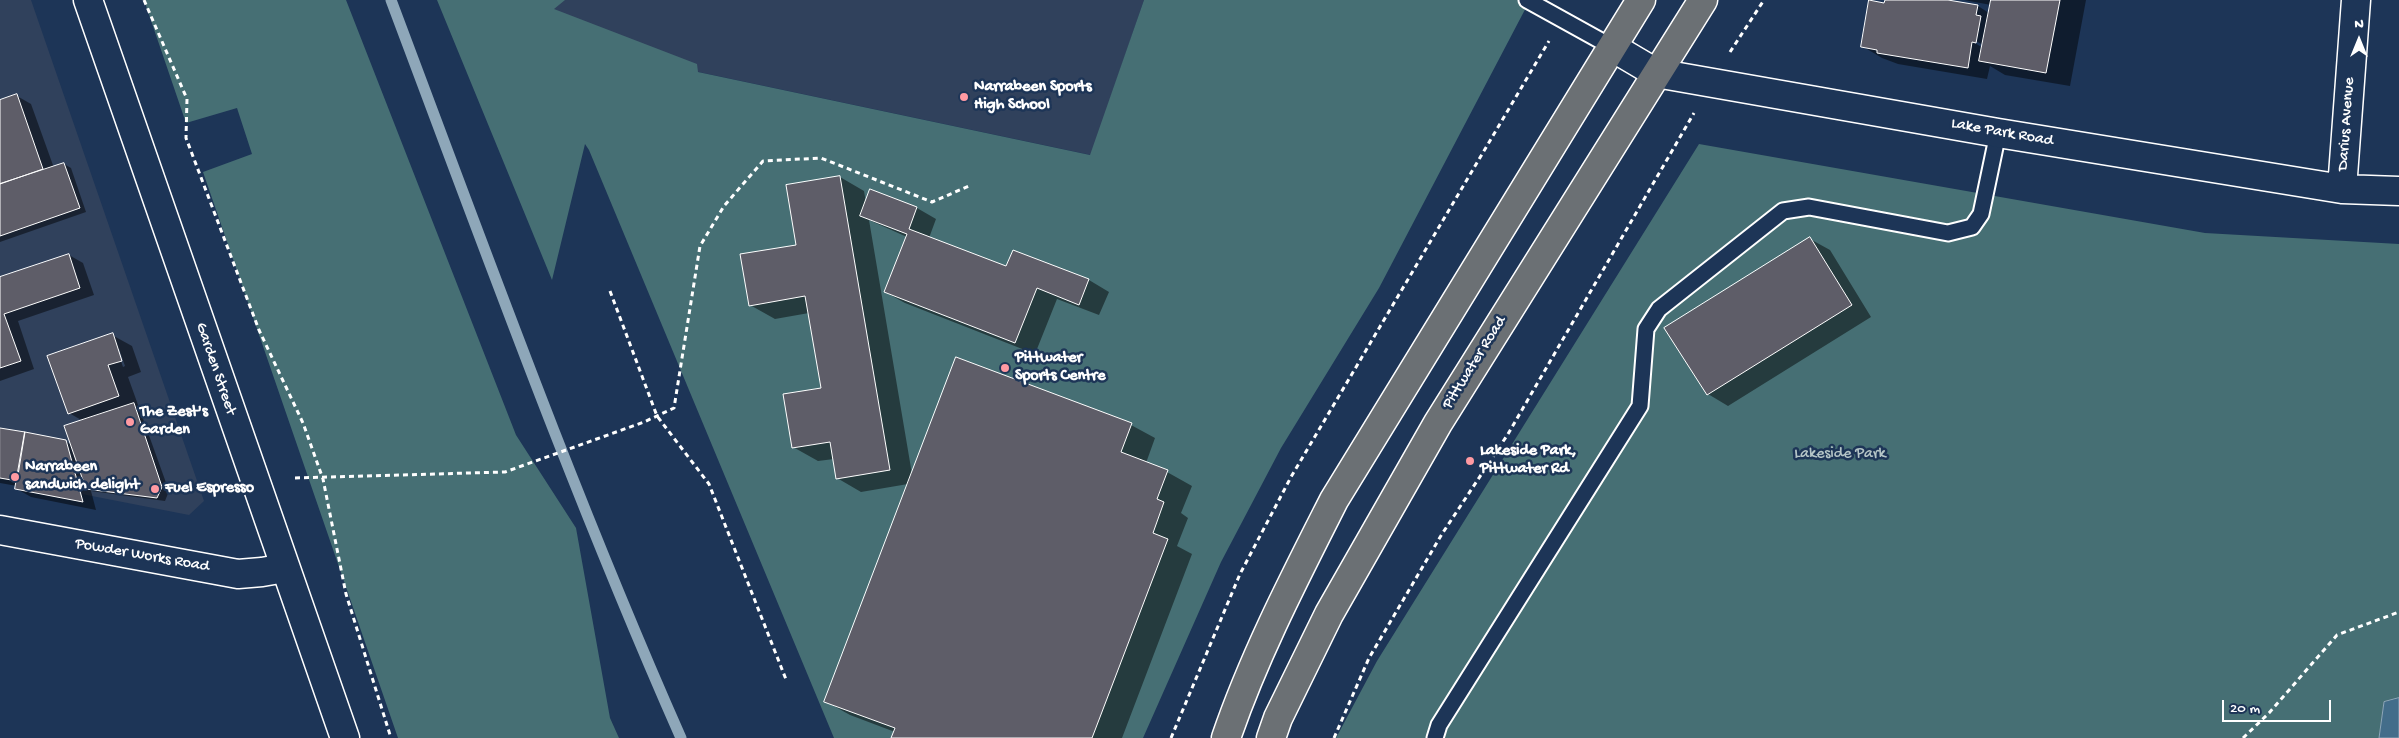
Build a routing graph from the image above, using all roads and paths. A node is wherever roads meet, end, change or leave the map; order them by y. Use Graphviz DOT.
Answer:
graph roads {
  1 [pos="88,0"];
  2 [pos="144,0"];
  3 [pos="1527,0"];
  4 [pos="1641,0"];
  5 [pos="1703,0"];
  6 [pos="1764,0"];
  7 [pos="2356,0"];
  8 [pos="1562,20"];
  9 [pos="1612,47"];
  10 [pos="1656,73"];
  11 [pos="1710,82"];
  12 [pos="1998,133"];
  13 [pos="969,186"];
  14 [pos="2342,189"];
  15 [pos="2399,191"];
  16 [pos="610,291"];
  17 [pos="657,416"];
  18 [pos="295,478"];
  19 [pos="323,479"];
  20 [pos="0,530"];
  21 [pos="285,568"];
  22 [pos="2399,612"];
  23 [pos="787,682"];
  24 [pos="345,738"];
  25 [pos="391,738"];
  26 [pos="1171,738"];
  27 [pos="1226,738"];
  28 [pos="1271,738"];
  29 [pos="1334,738"];
  30 [pos="1436,738"];
  31 [pos="2243,738"];
  1 -- 21 [label="street, Garden Street"];
  2 -- 19 [label="path"];
  3 -- 8 [label="lane"];
  4 -- 9 [label="highway"];
  5 -- 10 [label="highway, Pittwater Road"];
  6 -- 11 [label="path"];
  7 -- 14 [label="street, Darius Avenue"];
  8 -- 9 [label="lane"];
  8 -- 26 [label="path"];
  9 -- 10 [label="street, Lake Park Road"];
  9 -- 27 [label="highway"];
  10 -- 11 [label="street, Lake Park Road"];
  10 -- 28 [label="highway, Pittwater Road"];
  11 -- 12 [label="street, Lake Park Road"];
  11 -- 29 [label="path"];
  12 -- 14 [label="street, Lake Park Road"];
  12 -- 30 [label="lane"];
  13 -- 17 [label="path"];
  14 -- 15 [label="street, Lake Park Road"];
  16 -- 17 [label="path"];
  17 -- 19 [label="path"];
  17 -- 23 [label="path"];
  18 -- 19 [label="path"];
  19 -- 25 [label="path"];
  20 -- 21 [label="street, Powder Works Road"];
  21 -- 24 [label="street, Garden Street"];
  22 -- 31 [label="path"];
}
